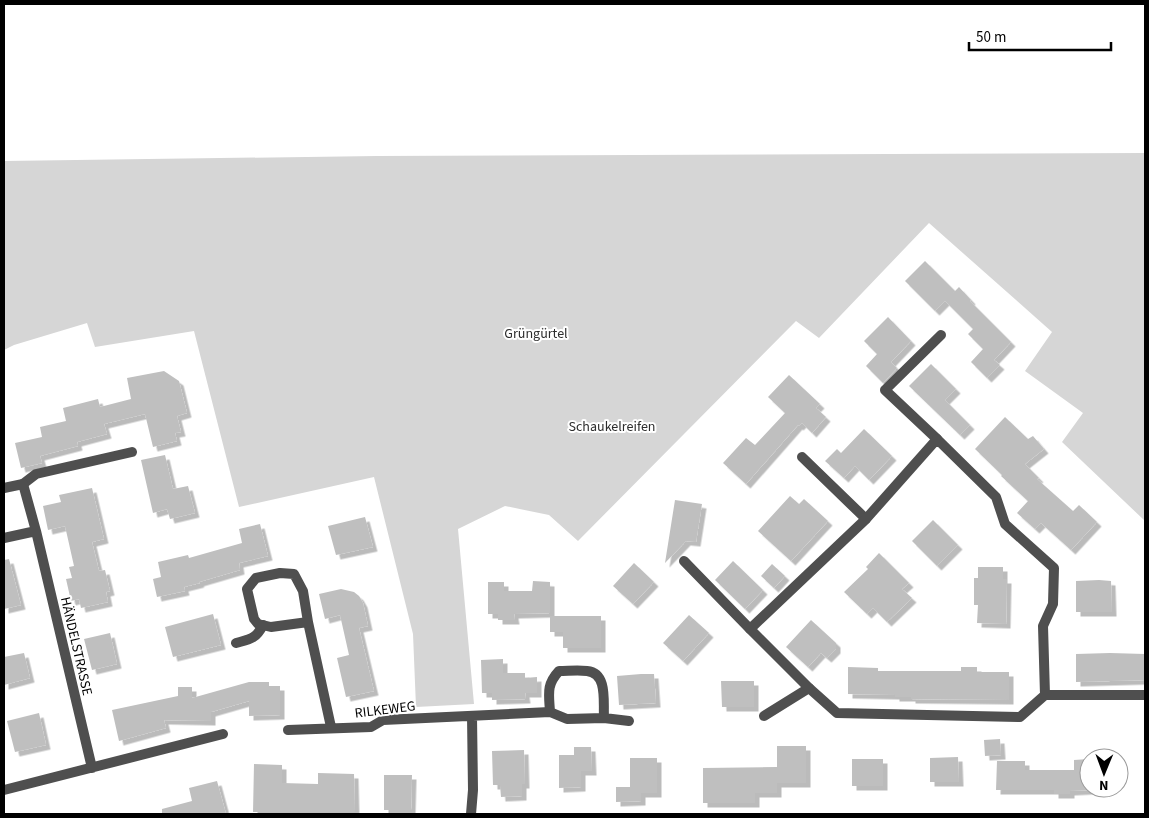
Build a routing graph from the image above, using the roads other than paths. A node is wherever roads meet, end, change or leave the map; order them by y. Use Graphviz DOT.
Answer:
graph roads {
  1 [pos="941,335"];
  2 [pos="937,439"];
  3 [pos="132,452"];
  4 [pos="802,457"];
  5 [pos="23,484"];
  6 [pos="4,488"];
  7 [pos="866,519"];
  8 [pos="36,531"];
  9 [pos="4,538"];
  10 [pos="684,561"];
  11 [pos="308,622"];
  12 [pos="263,625"];
  13 [pos="750,629"];
  14 [pos="236,643"];
  15 [pos="809,688"];
  16 [pos="1046,695"];
  17 [pos="1145,695"];
  18 [pos="550,712"];
  19 [pos="472,716"];
  20 [pos="764,716"];
  21 [pos="604,718"];
  22 [pos="629,721"];
  23 [pos="331,728"];
  24 [pos="288,730"];
  25 [pos="223,734"];
  26 [pos="92,768"];
  27 [pos="4,790"];
  28 [pos="471,814"];
  1 -- 2 [label="street"];
  2 -- 7 [label="street"];
  2 -- 16 [label="street"];
  3 -- 5 [label="street"];
  4 -- 7 [label="street"];
  5 -- 6 [label="street"];
  5 -- 8 [label="street, HÄNDELSTRASSE"];
  7 -- 13 [label="street"];
  8 -- 9 [label="street"];
  8 -- 26 [label="street, HÄNDELSTRASSE"];
  10 -- 13 [label="street"];
  11 -- 12 [label="street"];
  11 -- 12 [label="street"];
  11 -- 23 [label="street"];
  12 -- 14 [label="street"];
  13 -- 15 [label="street"];
  15 -- 16 [label="street"];
  15 -- 20 [label="street"];
  16 -- 17 [label="street"];
  18 -- 19 [label="street, RILKEWEG"];
  18 -- 21 [label="street, RILKEWEG"];
  18 -- 21 [label="street"];
  19 -- 23 [label="street, RILKEWEG"];
  19 -- 28 [label="street"];
  21 -- 22 [label="street, RILKEWEG"];
  23 -- 24 [label="street, RILKEWEG"];
  25 -- 26 [label="street"];
  26 -- 27 [label="street"];
}
